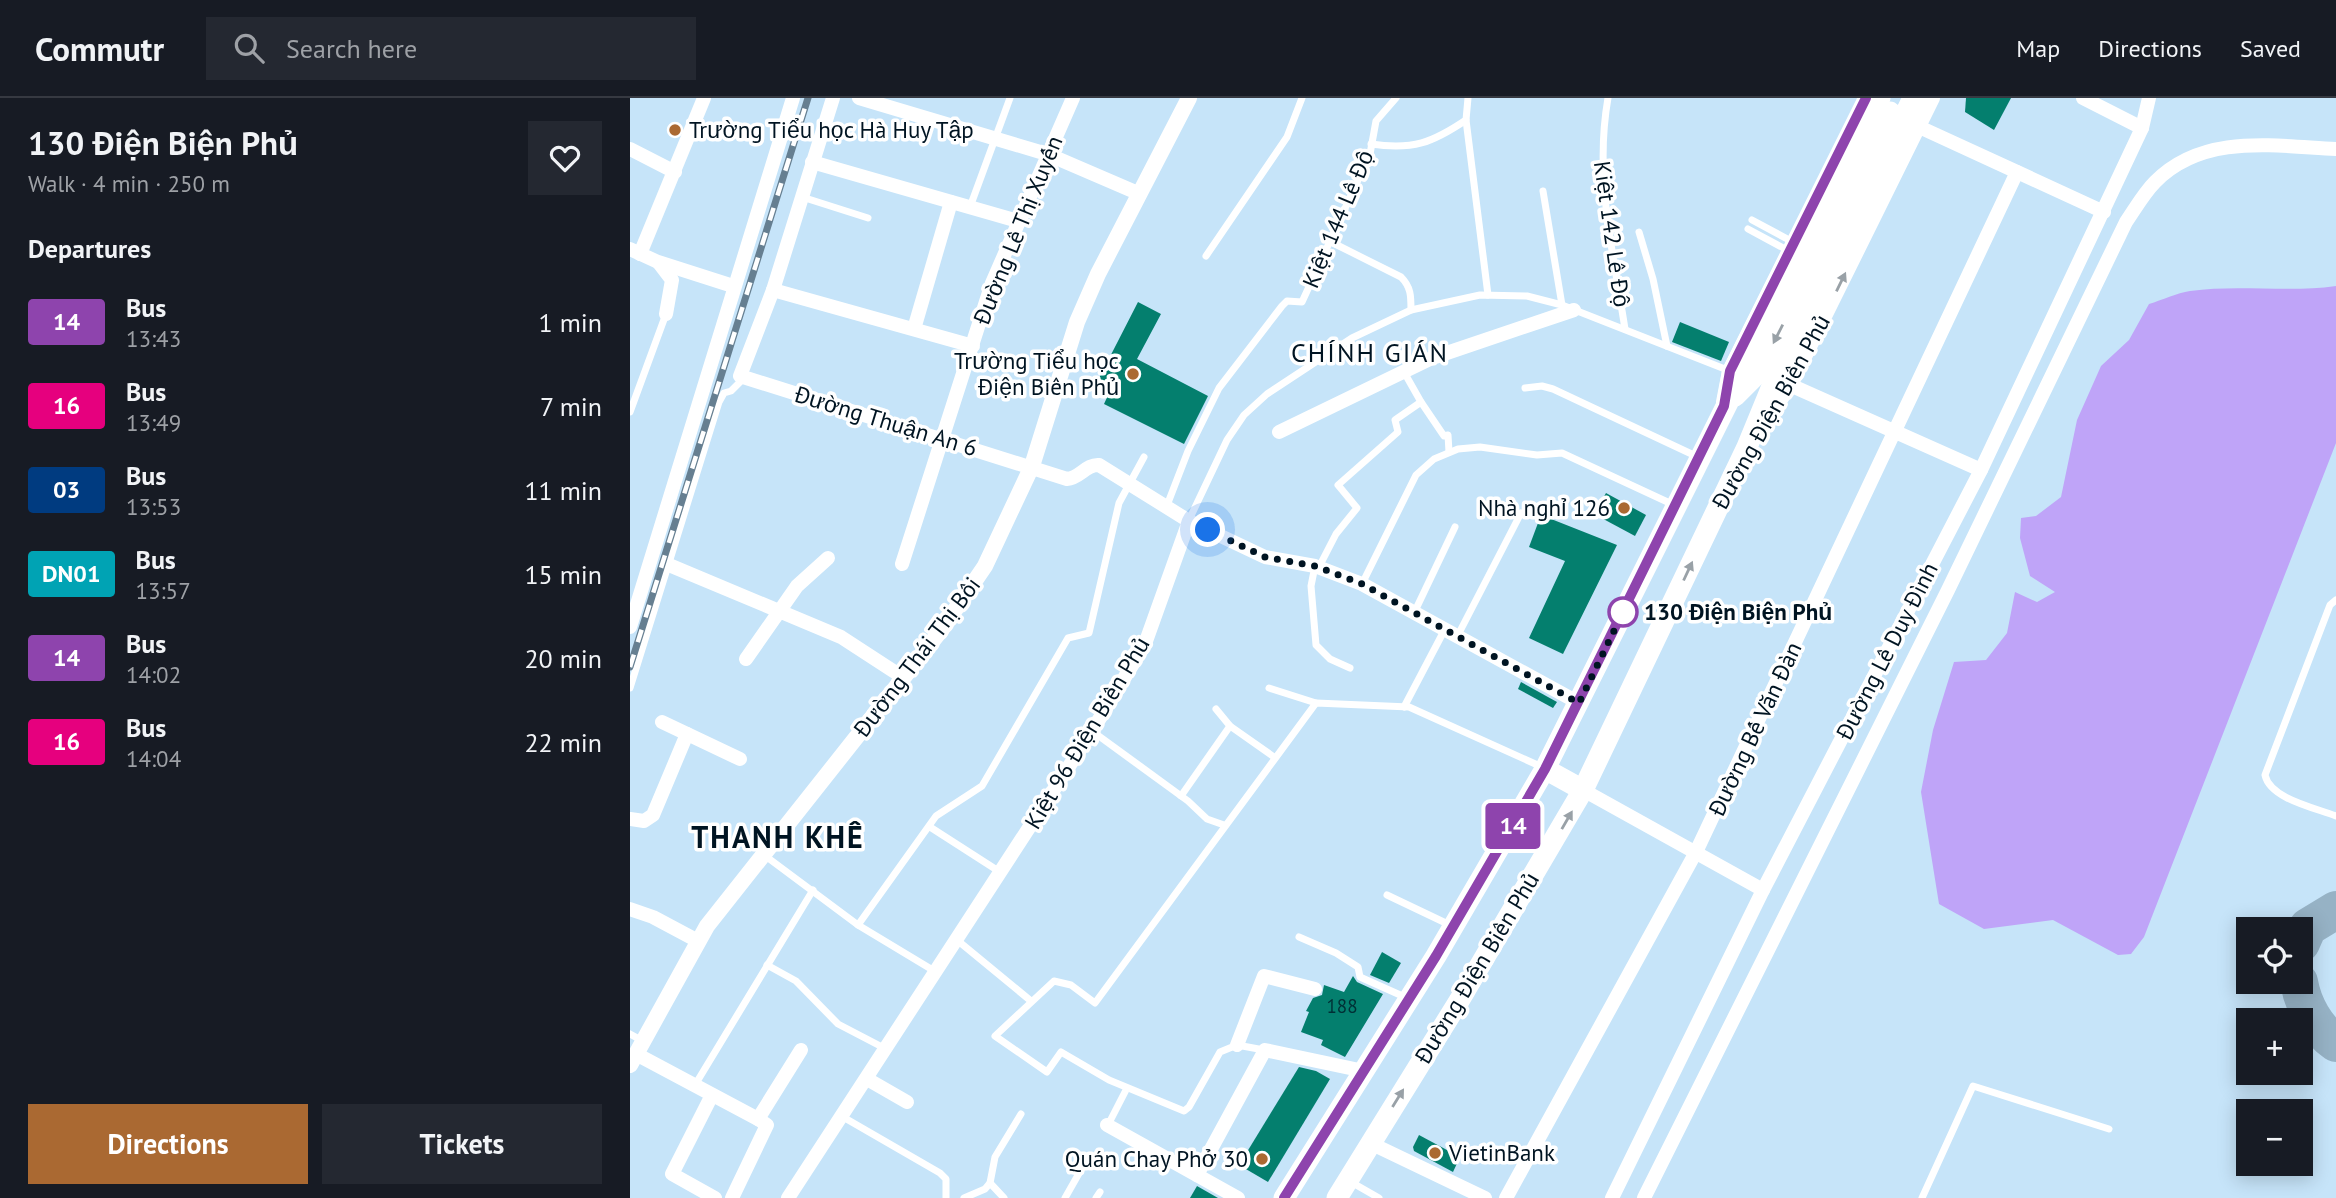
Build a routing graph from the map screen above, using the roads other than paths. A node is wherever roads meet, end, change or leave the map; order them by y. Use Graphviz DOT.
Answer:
graph roads {
  1 [pos="704,98"];
  2 [pos="793,98"];
  3 [pos="833,98"];
  4 [pos="859,98"];
  5 [pos="1010,98"];
  6 [pos="1073,98"];
  7 [pos="1189,98"];
  8 [pos="1302,98"];
  9 [pos="1396,98"];
  10 [pos="1468,98"];
  11 [pos="1608,98"];
  12 [pos="1867,98"];
  13 [pos="1880,98"];
  14 [pos="1897,98"];
  15 [pos="1913,98"];
  16 [pos="1932,98"];
  17 [pos="2083,98"];
  18 [pos="2149,98"];
  19 [pos="1466,120"];
  20 [pos="1917,126"];
  21 [pos="2142,128"];
  22 [pos="995,138"];
  23 [pos="1371,145"];
  24 [pos="630,149"];
  25 [pos="2336,149"];
  26 [pos="1047,154"];
  27 [pos="812,162"];
  28 [pos="675,172"];
  29 [pos="2017,172"];
  30 [pos="1543,191"];
  31 [pos="1140,194"];
  32 [pos="802,196"];
  33 [pos="951,202"];
  34 [pos="969,207"];
  35 [pos="2104,212"];
  36 [pos="868,218"];
  37 [pos="1752,220"];
  38 [pos="1018,221"];
  39 [pos="1748,229"];
  40 [pos="1639,232"];
  41 [pos="1331,242"];
  42 [pos="1792,247"];
  43 [pos="635,251"];
  44 [pos="1206,256"];
  45 [pos="658,262"];
  46 [pos="733,286"];
  47 [pos="773,290"];
  48 [pos="1488,295"];
  49 [pos="1568,308"];
  50 [pos="1411,310"];
  51 [pos="666,314"];
  52 [pos="914,329"];
  53 [pos="1625,329"];
  54 [pos="973,346"];
  55 [pos="1667,346"];
  56 [pos="1404,371"];
  57 [pos="1730,371"];
  58 [pos="742,377"];
  59 [pos="1790,385"];
  60 [pos="1525,388"];
  61 [pos="1420,402"];
  62 [pos="1724,406"];
  63 [pos="630,412"];
  64 [pos="1896,431"];
  65 [pos="1279,432"];
  66 [pos="941,438"];
  67 [pos="1747,447"];
  68 [pos="1449,452"];
  69 [pos="1144,457"];
  70 [pos="1698,458"];
  71 [pos="1032,466"];
  72 [pos="1981,470"];
  73 [pos="1131,485"];
  74 [pos="1675,506"];
  75 [pos="1166,508"];
  76 [pos="1521,513"];
  77 [pos="1189,521"];
  78 [pos="1455,527"];
  79 [pos="828,558"];
  80 [pos="902,564"];
  81 [pos="669,565"];
  82 [pos="1317,566"];
  83 [pos="1362,584"];
  84 [pos="2336,600"];
  85 [pos="1415,611"];
  86 [pos="778,612"];
  87 [pos="630,627"];
  88 [pos="1452,632"];
  89 [pos="746,659"];
  90 [pos="1350,668"];
  91 [pos="904,678"];
  92 [pos="630,688"];
  93 [pos="1269,688"];
  94 [pos="1316,703"];
  95 [pos="1579,703"];
  96 [pos="1404,707"];
  97 [pos="1216,709"];
  98 [pos="662,722"];
  99 [pos="1230,726"];
  100 [pos="1092,732"];
  101 [pos="687,734"];
  102 [pos="1274,757"];
  103 [pos="740,759"];
  104 [pos="1545,769"];
  105 [pos="1583,790"];
  106 [pos="1181,796"];
  107 [pos="2336,816"];
  108 [pos="630,820"];
  109 [pos="1224,825"];
  110 [pos="930,827"];
  111 [pos="1696,852"];
  112 [pos="764,855"];
  113 [pos="1001,873"];
  114 [pos="813,890"];
  115 [pos="1763,890"];
  116 [pos="1387,895"];
  117 [pos="630,909"];
  118 [pos="858,925"];
  119 [pos="1453,927"];
  120 [pos="1298,937"];
  121 [pos="957,940"];
  122 [pos="698,941"];
  123 [pos="767,965"];
  124 [pos="936,973"];
  125 [pos="1315,989"];
  126 [pos="1410,999"];
  127 [pos="1031,1001"];
  128 [pos="1237,1045"];
  129 [pos="635,1049"];
  130 [pos="801,1050"];
  131 [pos="886,1050"];
  132 [pos="1265,1051"];
  133 [pos="1364,1071"];
  134 [pos="867,1079"];
  135 [pos="695,1086"];
  136 [pos="1127,1088"];
  137 [pos="712,1095"];
  138 [pos="907,1102"];
  139 [pos="1021,1114"];
  140 [pos="843,1117"];
  141 [pos="758,1119"];
  142 [pos="1107,1125"];
  143 [pos="2109,1129"];
  144 [pos="1370,1143"];
  145 [pos="1086,1161"];
  146 [pos="1197,1175"];
  147 [pos="990,1183"];
  148 [pos="1342,1189"];
  149 [pos="701,1194"];
  150 [pos="715,1198"];
  151 [pos="732,1198"];
  152 [pos="788,1198"];
  153 [pos="946,1198"];
  154 [pos="964,1198"];
  155 [pos="1004,1198"];
  156 [pos="1065,1198"];
  157 [pos="1238,1198"];
  158 [pos="1284,1198"];
  159 [pos="1379,1198"];
  160 [pos="1485,1198"];
  161 [pos="1506,1198"];
  162 [pos="1612,1198"];
  163 [pos="1644,1198"];
  164 [pos="1922,1198"];
  1 -- 28 [label="street"];
  2 -- 46 [label="street"];
  3 -- 27 [label="street"];
  4 -- 22 [label="street"];
  5 -- 22 [label="lane"];
  6 -- 26 [label="street, Đường Lê Thị Xuyến"];
  7 -- 31 [label="street, Đường Thái Thị Bôi"];
  8 -- 44 [label="lane"];
  9 -- 23 [label="lane, Kiệt 144 Lê Độ"];
  10 -- 19 [label="lane"];
  11 -- 53 [label="lane, Kiệt 142 Lê Độ"];
  12 -- 42 [label="street, Đường Điện Biên Phủ"];
  13 -- 62 [label="main road"];
  14 -- 62 [label="main road, one-way"];
  15 -- 67 [label="main road"];
  16 -- 20 [label="street, Đường Điện Biên Phủ"];
  17 -- 21 [label="street"];
  18 -- 21 [label="street, Đường Lê Duy Đình"];
  19 -- 23 [label="lane"];
  19 -- 48 [label="lane"];
  20 -- 29 [label="street"];
  59 -- 20 [label="street, Đường Điện Biên Phủ, one-way"];
  21 -- 35 [label="street, Đường Lê Duy Đình"];
  22 -- 26 [label="street"];
  22 -- 34 [label="lane"];
  23 -- 41 [label="lane, Kiệt 144 Lê Độ"];
  24 -- 28 [label="street"];
  25 -- 163 [label="street"];
  26 -- 31 [label="street"];
  26 -- 38 [label="street, Đường Lê Thị Xuyến"];
  27 -- 32 [label="street"];
  27 -- 33 [label="street"];
  28 -- 43 [label="street"];
  29 -- 35 [label="street"];
  29 -- 64 [label="street, Đường Bế Văn Đàn"];
  30 -- 49 [label="lane"];
  31 -- 71 [label="street, Đường Thái Thị Bôi"];
  32 -- 36 [label="lane"];
  32 -- 47 [label="street"];
  33 -- 34 [label="street"];
  33 -- 52 [label="street"];
  34 -- 38 [label="street"];
  35 -- 72 [label="street, Đường Lê Duy Đình"];
  37 -- 42 [label="lane"];
  38 -- 54 [label="street, Đường Lê Thị Xuyến"];
  39 -- 42 [label="lane"];
  40 -- 55 [label="lane"];
  41 -- 50 [label="lane"];
  41 -- 75 [label="lane, Kiệt 144 Lê Độ"];
  42 -- 57 [label="street, Đường Điện Biên Phủ"];
  43 -- 45 [label="street"];
  45 -- 46 [label="street"];
  45 -- 51 [label="street"];
  46 -- 87 [label="street"];
  47 -- 52 [label="street"];
  47 -- 58 [label="street"];
  48 -- 49 [label="lane, Kiệt 96 Điện Biên Phủ"];
  48 -- 50 [label="lane, Kiệt 96 Điện Biên Phủ"];
  49 -- 53 [label="lane, Kiệt 96 Điện Biên Phủ"];
  49 -- 56 [label="street"];
  50 -- 77 [label="lane, Kiệt 96 Điện Biên Phủ"];
  51 -- 63 [label="lane"];
  52 -- 54 [label="street"];
  53 -- 55 [label="lane, Kiệt 96 Điện Biên Phủ"];
  54 -- 66 [label="street, Đường Lê Thị Xuyến"];
  55 -- 57 [label="lane, Kiệt 96 Điện Biên Phủ"];
  56 -- 61 [label="lane"];
  56 -- 65 [label="street"];
  57 -- 62 [label="street, Đường Điện Biên Phủ"];
  58 -- 66 [label="street, Đường Thuận An 6"];
  58 -- 92 [label="lane"];
  59 -- 64 [label="street"];
  59 -- 67 [label="street, Đường Điện Biên Phủ"];
  60 -- 70 [label="lane"];
  61 -- 68 [label="lane"];
  61 -- 82 [label="lane"];
  62 -- 70 [label="main road, Đường Điện Biên Phủ"];
  64 -- 72 [label="street"];
  64 -- 111 [label="street, Đường Bế Văn Đàn"];
  66 -- 71 [label="street, Đường Thuận An 6"];
  66 -- 80 [label="street, Đường Lê Thị Xuyến"];
  105 -- 67 [label="main road, Đường Điện Biên Phủ, one-way"];
  68 -- 74 [label="lane"];
  68 -- 83 [label="lane"];
  69 -- 73 [label="lane"];
  70 -- 74 [label="main road, Đường Điện Biên Phủ"];
  71 -- 73 [label="street, Đường Thuận An 6"];
  71 -- 91 [label="street, Đường Thái Thị Bôi"];
  72 -- 115 [label="street, Đường Lê Duy Đình"];
  73 -- 75 [label="street"];
  73 -- 110 [label="lane"];
  74 -- 95 [label="main road, Đường Điện Biên Phủ"];
  75 -- 77 [label="street"];
  76 -- 88 [label="lane"];
  77 -- 82 [label="street"];
  77 -- 100 [label="street, Kiệt 96 Điện Biên Phủ"];
  78 -- 85 [label="lane"];
  79 -- 86 [label="street"];
  81 -- 86 [label="street"];
  82 -- 83 [label="street"];
  82 -- 90 [label="lane"];
  83 -- 85 [label="street"];
  84 -- 107 [label="lane"];
  85 -- 88 [label="street"];
  86 -- 89 [label="street"];
  86 -- 91 [label="street"];
  88 -- 95 [label="street"];
  88 -- 96 [label="lane"];
  91 -- 112 [label="street, Đường Thái Thị Bôi"];
  93 -- 94 [label="lane"];
  94 -- 96 [label="lane"];
  94 -- 102 [label="lane"];
  95 -- 104 [label="main road, Đường Điện Biên Phủ"];
  96 -- 104 [label="lane"];
  97 -- 99 [label="lane"];
  98 -- 101 [label="street"];
  99 -- 102 [label="lane"];
  99 -- 106 [label="lane"];
  100 -- 106 [label="lane"];
  100 -- 113 [label="street, Kiệt 96 Điện Biên Phủ"];
  101 -- 103 [label="street"];
  101 -- 108 [label="street"];
  102 -- 109 [label="lane"];
  104 -- 105 [label="main road"];
  104 -- 119 [label="main road, Đường Điện Biên Phủ"];
  105 -- 111 [label="street"];
  144 -- 105 [label="main road, Đường Điện Biên Phủ, one-way"];
  106 -- 109 [label="lane"];
  109 -- 127 [label="lane"];
  110 -- 113 [label="lane"];
  110 -- 118 [label="lane"];
  111 -- 115 [label="street"];
  111 -- 161 [label="street, Đường Bế Văn Đàn"];
  112 -- 114 [label="lane"];
  112 -- 122 [label="street, Đường Thái Thị Bôi"];
  113 -- 121 [label="street, Kiệt 96 Điện Biên Phủ"];
  114 -- 118 [label="lane"];
  114 -- 123 [label="lane"];
  115 -- 162 [label="street, Đường Lê Duy Đình"];
  116 -- 119 [label="lane"];
  117 -- 122 [label="street"];
  118 -- 124 [label="lane"];
  119 -- 126 [label="main road, Đường Điện Biên Phủ"];
  120 -- 126 [label="lane"];
  121 -- 124 [label="street, Kiệt 96 Điện Biên Phủ"];
  121 -- 127 [label="lane"];
  122 -- 129 [label="street, Đường Thái Thị Bôi"];
  123 -- 131 [label="lane"];
  123 -- 135 [label="lane"];
  124 -- 131 [label="street, Kiệt 96 Điện Biên Phủ"];
  125 -- 128 [label="street"];
  126 -- 133 [label="main road, Đường Điện Biên Phủ"];
  127 -- 136 [label="lane"];
  128 -- 132 [label="lane"];
  128 -- 136 [label="lane"];
  129 -- 135 [label="street"];
  130 -- 141 [label="street"];
  131 -- 134 [label="street, Kiệt 96 Điện Biên Phủ"];
  132 -- 133 [label="street"];
  132 -- 146 [label="street"];
  133 -- 158 [label="main road, Đường Điện Biên Phủ"];
  134 -- 138 [label="street"];
  134 -- 140 [label="street, Kiệt 96 Điện Biên Phủ"];
  135 -- 137 [label="street"];
  136 -- 142 [label="lane"];
  137 -- 141 [label="street"];
  137 -- 149 [label="street"];
  139 -- 147 [label="lane"];
  140 -- 152 [label="street, Kiệt 96 Điện Biên Phủ"];
  140 -- 153 [label="lane"];
  141 -- 151 [label="street"];
  142 -- 146 [label="street"];
  143 -- 164 [label="lane"];
  144 -- 148 [label="main road, Đường Điện Biên Phủ"];
  144 -- 160 [label="street"];
  145 -- 156 [label="lane"];
  146 -- 157 [label="street"];
  147 -- 154 [label="lane"];
  147 -- 155 [label="lane"];
  148 -- 159 [label="lane"];
  149 -- 150 [label="street"];
}
